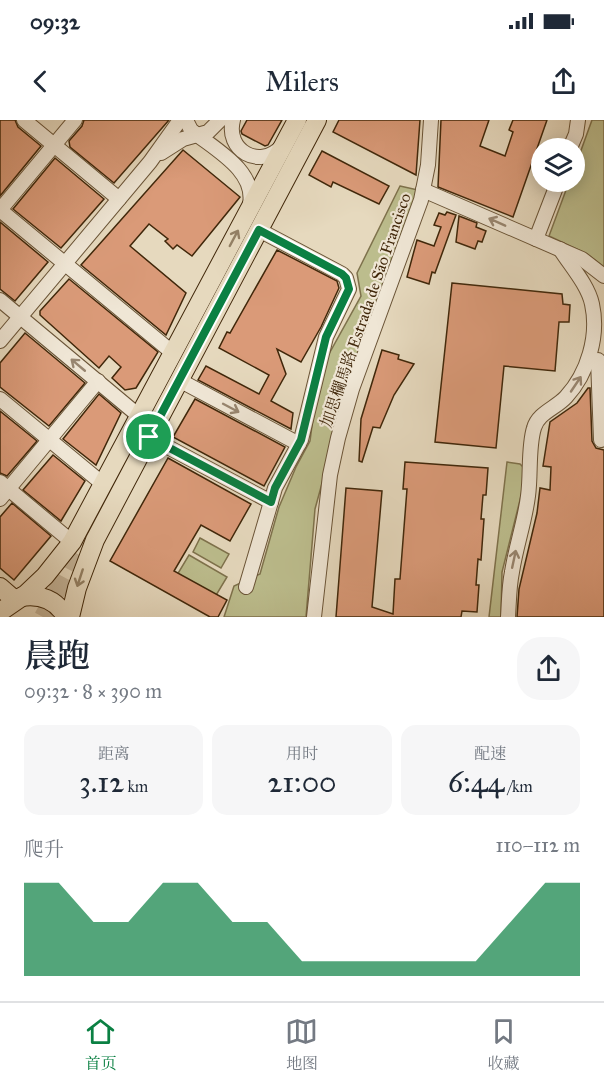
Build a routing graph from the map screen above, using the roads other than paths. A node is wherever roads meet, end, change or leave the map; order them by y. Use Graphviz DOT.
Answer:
graph roads {
  1 [pos="24,120"];
  2 [pos="75,120"];
  3 [pos="180,120"];
  4 [pos="186,120"];
  5 [pos="220,120"];
  6 [pos="233,120"];
  7 [pos="297,120"];
  8 [pos="431,120"];
  9 [pos="578,120"];
  10 [pos="318,124"];
  11 [pos="197,134"];
  12 [pos="574,138"];
  13 [pos="284,143"];
  14 [pos="54,145"];
  15 [pos="239,149"];
  16 [pos="150,162"];
  17 [pos="247,180"];
  18 [pos="423,190"];
  19 [pos="554,192"];
  20 [pos="119,199"];
  21 [pos="0,210"];
  22 [pos="248,212"];
  23 [pos="259,230"];
  24 [pos="536,239"];
  25 [pos="560,249"];
  26 [pos="65,264"];
  27 [pos="604,276"];
  28 [pos="0,300"];
  29 [pos="20,317"];
  30 [pos="0,341"];
  31 [pos="173,353"];
  32 [pos="598,360"];
  33 [pos="179,380"];
  34 [pos="98,381"];
  35 [pos="0,399"];
  36 [pos="602,400"];
  37 [pos="139,416"];
  38 [pos="49,440"];
  39 [pos="602,440"];
  40 [pos="125,442"];
  41 [pos="145,444"];
  42 [pos="299,444"];
  43 [pos="103,484"];
  44 [pos="3,490"];
  45 [pos="271,502"];
  46 [pos="72,542"];
  47 [pos="0,587"];
  48 [pos="246,587"];
  49 [pos="18,599"];
  50 [pos="0,612"];
  51 [pos="66,617"];
  52 [pos="70,617"];
  53 [pos="314,617"];
  54 [pos="508,617"];
  1 -- 14 [label="street"];
  2 -- 14 [label="street"];
  3 -- 16 [label="street"];
  4 -- 11 [label="street"];
  5 -- 11 [label="street"];
  6 -- 15 [label="street"];
  7 -- 13 [label="main road"];
  8 -- 18 [label="street, 加思欄馬路 Estrada de São Francisco"];
  9 -- 12 [label="street"];
  10 -- 23 [label="main road"];
  11 -- 16 [label="street"];
  11 -- 17 [label="street"];
  13 -- 15 [label="street"];
  13 -- 22 [label="main road"];
  14 -- 20 [label="street"];
  14 -- 21 [label="street"];
  15 -- 17 [label="street"];
  16 -- 20 [label="street"];
  17 -- 22 [label="street"];
  24 -- 18 [label="street, one-way"];
  18 -- 53 [label="street, 加思欄馬路 Estrada de São Francisco"];
  19 -- 24 [label="street"];
  20 -- 26 [label="street"];
  21 -- 26 [label="street"];
  31 -- 22 [label="main road, one-way"];
  23 -- 33 [label="main road"];
  23 -- 42 [label="street"];
  24 -- 25 [label="street"];
  25 -- 27 [label="street"];
  54 -- 25 [label="street, one-way"];
  26 -- 29 [label="street"];
  26 -- 31 [label="street"];
  28 -- 29 [label="street"];
  29 -- 30 [label="street"];
  34 -- 29 [label="street, one-way"];
  31 -- 37 [label="main road"];
  32 -- 36 [label="street"];
  33 -- 41 [label="main road"];
  33 -- 42 [label="street, one-way"];
  34 -- 37 [label="street"];
  34 -- 38 [label="street"];
  35 -- 38 [label="street"];
  36 -- 39 [label="street"];
  37 -- 40 [label="main road"];
  38 -- 43 [label="street"];
  38 -- 44 [label="street"];
  40 -- 41 [label="main road"];
  40 -- 43 [label="main road"];
  41 -- 45 [label="street"];
  41 -- 52 [label="main road, one-way"];
  42 -- 45 [label="street"];
  43 -- 46 [label="main road"];
  44 -- 46 [label="street"];
  45 -- 48 [label="street"];
  46 -- 49 [label="main road"];
  47 -- 49 [label="main road"];
  49 -- 50 [label="main road"];
  49 -- 51 [label="main road"];
}
